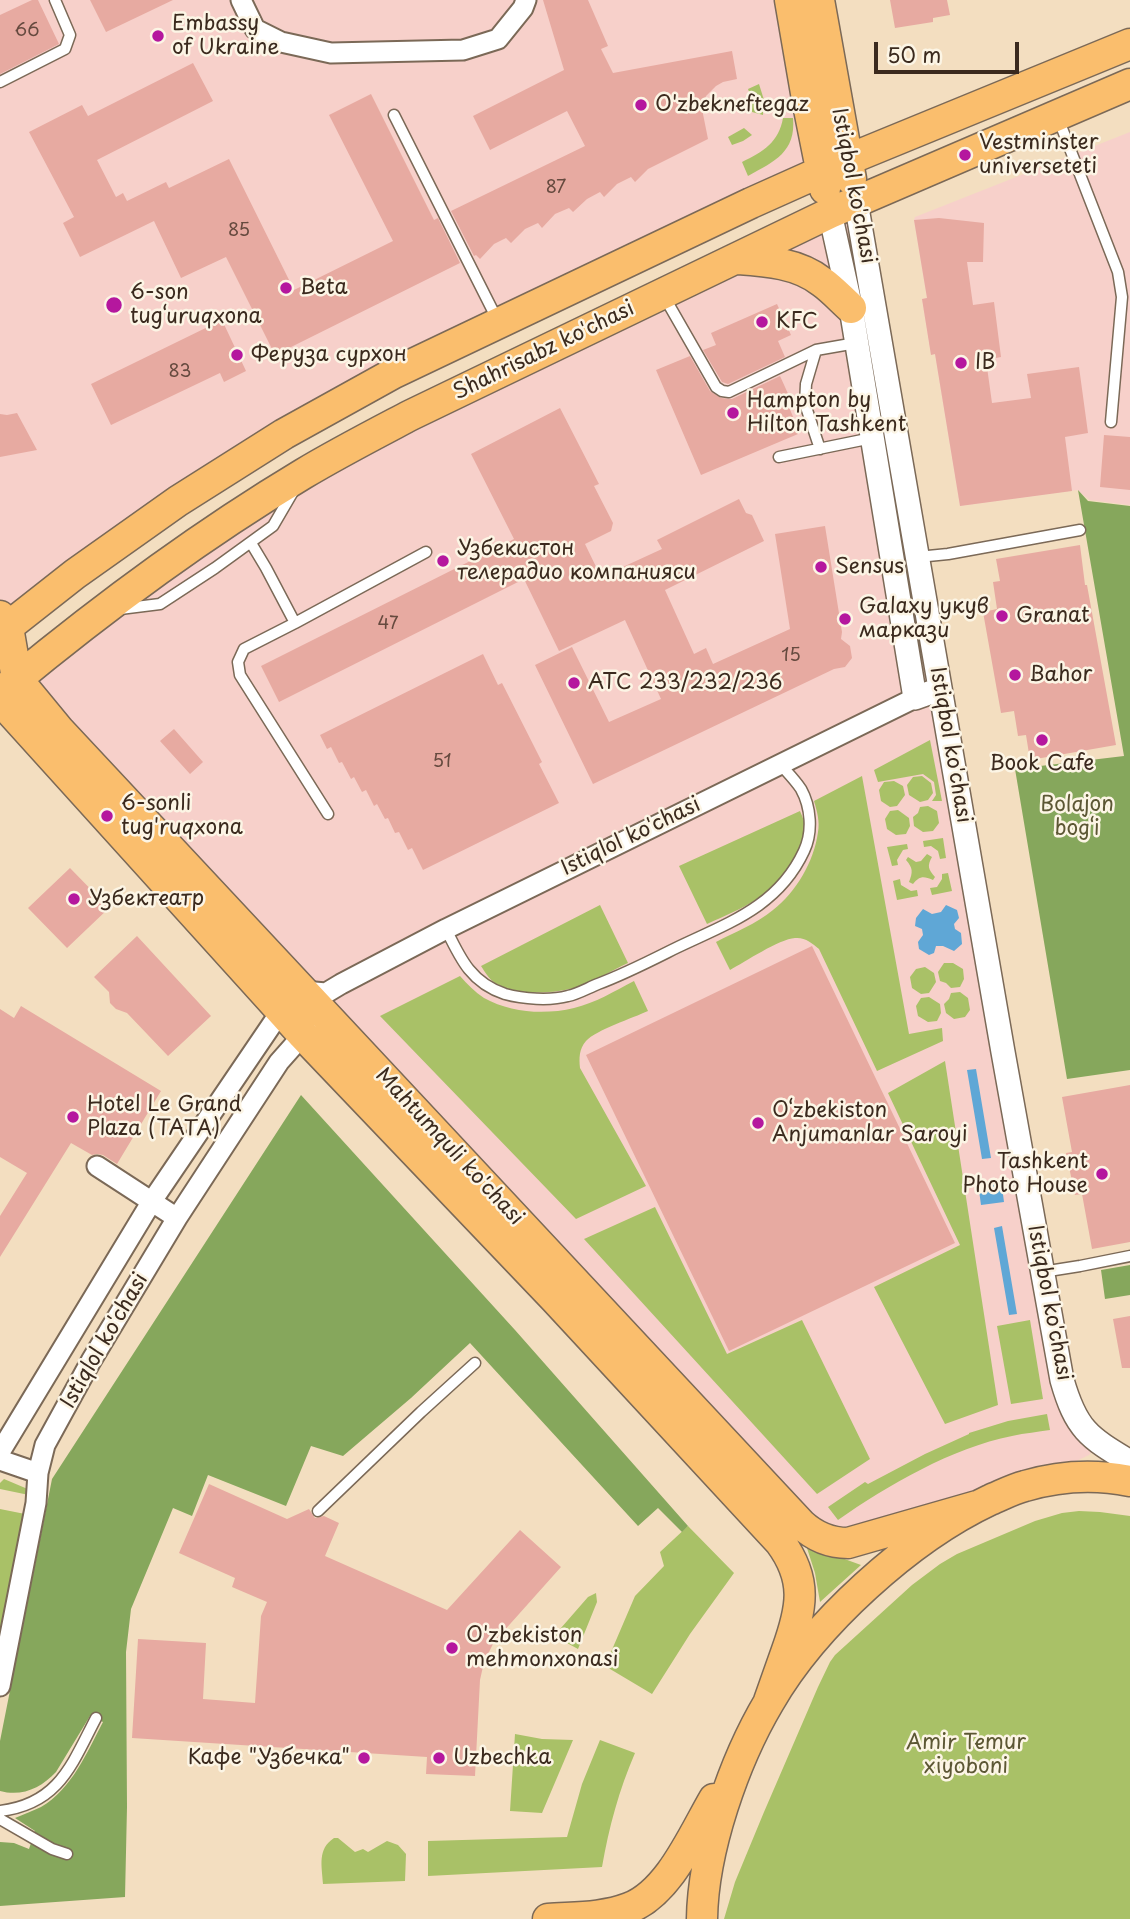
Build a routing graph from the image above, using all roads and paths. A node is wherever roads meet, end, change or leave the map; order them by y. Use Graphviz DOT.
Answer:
graph roads {
  1 [pos="55,0"];
  2 [pos="241,0"];
  3 [pos="526,0"];
  4 [pos="790,0"];
  5 [pos="819,0"];
  6 [pos="1130,44"];
  7 [pos="0,82"];
  8 [pos="1130,84"];
  9 [pos="394,115"];
  10 [pos="1056,115"];
  11 [pos="834,166"];
  12 [pos="843,207"];
  13 [pos="737,259"];
  14 [pos="663,295"];
  15 [pos="850,308"];
  16 [pos="498,323"];
  17 [pos="856,343"];
  18 [pos="816,350"];
  19 [pos="1111,422"];
  20 [pos="872,438"];
  21 [pos="820,449"];
  22 [pos="779,457"];
  23 [pos="304,473"];
  24 [pos="1080,530"];
  25 [pos="251,543"];
  26 [pos="426,552"];
  27 [pos="918,558"];
  28 [pos="99,613"];
  29 [pos="295,623"];
  30 [pos="3,625"];
  31 [pos="4,686"];
  32 [pos="940,689"];
  33 [pos="915,698"];
  34 [pos="780,764"];
  35 [pos="328,814"];
  36 [pos="446,929"];
  37 [pos="318,999"];
  38 [pos="281,1011"];
  39 [pos="303,1035"];
  40 [pos="97,1166"];
  41 [pos="152,1201"];
  42 [pos="177,1218"];
  43 [pos="1130,1256"];
  44 [pos="1042,1272"];
  45 [pos="475,1363"];
  46 [pos="0,1451"];
  47 [pos="0,1460"];
  48 [pos="1130,1462"];
  49 [pos="38,1473"];
  50 [pos="1130,1481"];
  51 [pos="977,1506"];
  52 [pos="318,1511"];
  53 [pos="0,1686"];
  54 [pos="765,1709"];
  55 [pos="96,1718"];
  56 [pos="0,1811"];
  57 [pos="0,1819"];
  58 [pos="67,1854"];
  59 [pos="548,1919"];
  60 [pos="702,1919"];
  1 -- 7 [label="lane"];
  2 -- 3 [label="street"];
  4 -- 11 [label="main road, Istiqbol ko'chasi"];
  5 -- 11 [label="main road, Istiqbol ko'chasi"];
  6 -- 11 [label="main road"];
  8 -- 10 [label="main road, Shahrisabz ko'chasi"];
  9 -- 16 [label="lane"];
  10 -- 12 [label="main road, Shahrisabz ko'chasi"];
  10 -- 19 [label="lane"];
  11 -- 12 [label="main road, Istiqbol ko'chasi"];
  11 -- 16 [label="main road"];
  12 -- 13 [label="main road, Shahrisabz ko'chasi"];
  12 -- 15 [label="street, Istiqbol ko'chasi"];
  12 -- 27 [label="street, Istiqbol ko'chasi"];
  13 -- 14 [label="main road, Shahrisabz ko'chasi"];
  13 -- 15 [label="main road"];
  14 -- 18 [label="lane"];
  14 -- 23 [label="main road, Shahrisabz ko'chasi"];
  15 -- 17 [label="street, Istiqbol ko'chasi"];
  16 -- 30 [label="main road"];
  17 -- 18 [label="lane"];
  17 -- 20 [label="street, Istiqbol ko'chasi"];
  18 -- 21 [label="lane"];
  20 -- 21 [label="lane"];
  20 -- 33 [label="street, Istiqbol ko'chasi"];
  21 -- 22 [label="lane"];
  23 -- 25 [label="lane"];
  23 -- 28 [label="main road, Shahrisabz ko'chasi"];
  24 -- 27 [label="lane"];
  25 -- 28 [label="lane"];
  25 -- 29 [label="lane"];
  26 -- 29 [label="lane"];
  27 -- 32 [label="street, Istiqbol ko'chasi"];
  28 -- 31 [label="main road, Shahrisabz ko'chasi"];
  29 -- 35 [label="lane"];
  30 -- 31 [label="main road, Mahtumquli ko'chasi"];
  31 -- 37 [label="main road, Mahtumquli ko'chasi"];
  31 -- 38 [label="main road, Mahtumquli ko'chasi"];
  32 -- 33 [label="street, Istiqlol ko'chasi"];
  32 -- 44 [label="street, Istiqbol ko'chasi"];
  33 -- 34 [label="street, Istiqlol ko'chasi"];
  34 -- 36 [label="street, Istiqlol ko'chasi"];
  34 -- 36 [label="lane"];
  36 -- 37 [label="street, Istiqlol ko'chasi"];
  37 -- 38 [label="street, Istiqlol ko'chasi"];
  37 -- 39 [label="street, Istiqlol ko'chasi"];
  37 -- 51 [label="main road, Mahtumquli ko'chasi"];
  38 -- 39 [label="main road, Mahtumquli ko'chasi"];
  38 -- 41 [label="street, Istiqlol ko'chasi"];
  39 -- 42 [label="street, Istiqlol ko'chasi"];
  39 -- 54 [label="main road, Mahtumquli ko'chasi"];
  40 -- 41 [label="street"];
  41 -- 42 [label="street"];
  41 -- 46 [label="street, Istiqlol ko'chasi"];
  42 -- 49 [label="street, Istiqlol ko'chasi"];
  43 -- 44 [label="lane"];
  44 -- 48 [label="street, Istiqbol ko'chasi"];
  45 -- 52 [label="lane"];
  47 -- 49 [label="street"];
  49 -- 53 [label="street, Istiqlol ko'chasi"];
  50 -- 51 [label="main road"];
  51 -- 54 [label="main road"];
  54 -- 59 [label="main road"];
  54 -- 60 [label="main road"];
  55 -- 56 [label="lane"];
  57 -- 58 [label="lane"];
}
